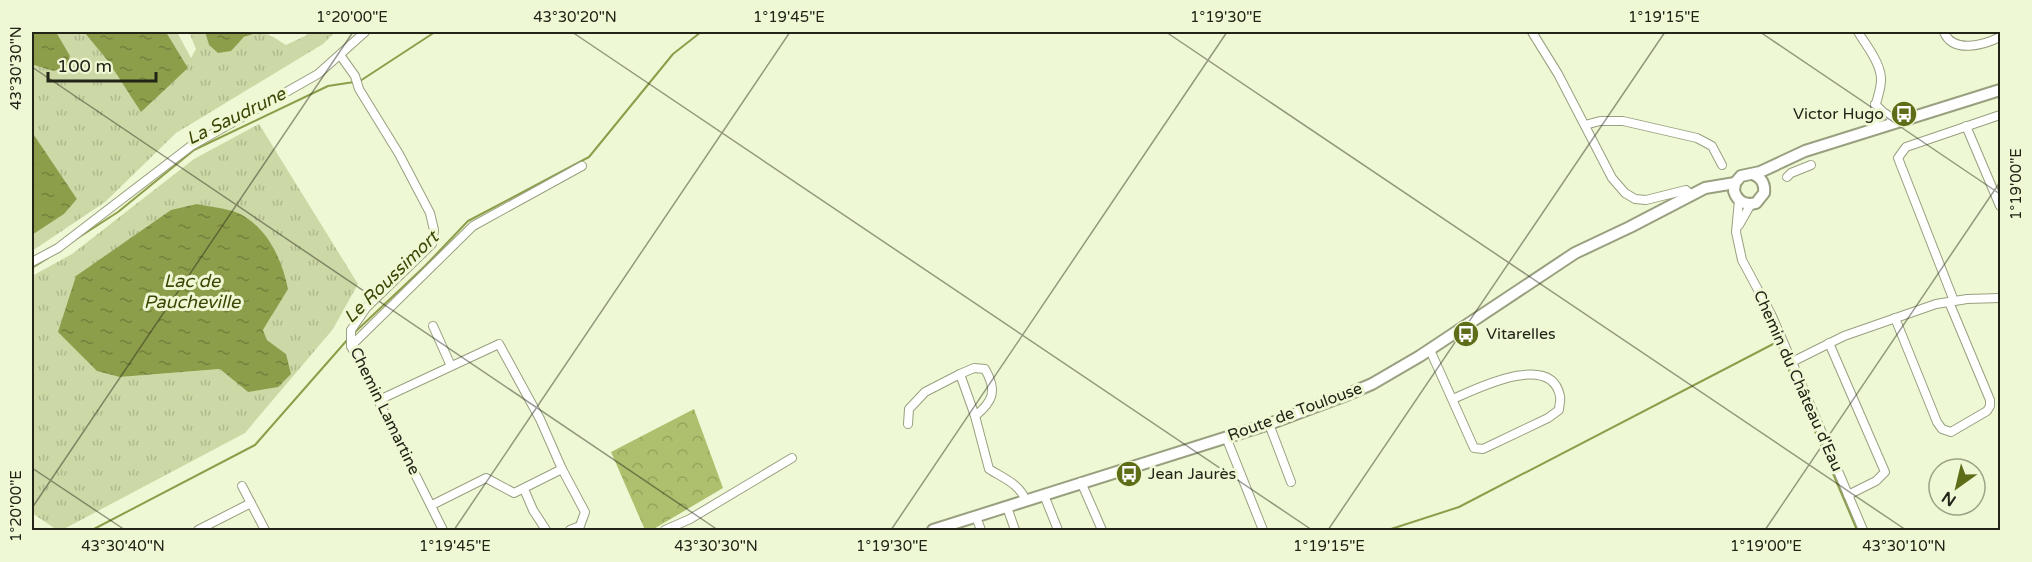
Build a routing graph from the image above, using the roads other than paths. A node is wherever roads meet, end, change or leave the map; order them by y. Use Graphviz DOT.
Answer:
graph roads {
  1 [pos="364,32"];
  2 [pos="1533,32"];
  3 [pos="1858,32"];
  4 [pos="1944,32"];
  5 [pos="2001,37"];
  6 [pos="340,55"];
  7 [pos="2001,90"];
  8 [pos="1875,104"];
  9 [pos="2001,115"];
  10 [pos="1898,122"];
  11 [pos="1585,125"];
  12 [pos="1966,126"];
  13 [pos="1877,128"];
  14 [pos="1793,157"];
  15 [pos="1722,165"];
  16 [pos="1811,165"];
  17 [pos="582,166"];
  18 [pos="1753,174"];
  19 [pos="1787,177"];
  20 [pos="1735,183"];
  21 [pos="1764,185"];
  22 [pos="1691,195"];
  23 [pos="1737,198"];
  24 [pos="1751,204"];
  25 [pos="2001,206"];
  26 [pos="1736,232"];
  27 [pos="32,262"];
  28 [pos="2001,298"];
  29 [pos="1951,301"];
  30 [pos="1895,318"];
  31 [pos="433,326"];
  32 [pos="1829,343"];
  33 [pos="351,346"];
  34 [pos="1430,350"];
  35 [pos="1792,362"];
  36 [pos="452,366"];
  37 [pos="960,374"];
  38 [pos="1453,399"];
  39 [pos="379,400"];
  40 [pos="975,416"];
  41 [pos="908,424"];
  42 [pos="1269,424"];
  43 [pos="1226,437"];
  44 [pos="792,458"];
  45 [pos="562,469"];
  46 [pos="1082,482"];
  47 [pos="1291,482"];
  48 [pos="242,486"];
  49 [pos="524,489"];
  50 [pos="1044,495"];
  51 [pos="1848,495"];
  52 [pos="1026,501"];
  53 [pos="251,504"];
  54 [pos="432,505"];
  55 [pos="1007,507"];
  56 [pos="976,517"];
  57 [pos="198,531"];
  58 [pos="265,531"];
  59 [pos="443,531"];
  60 [pos="546,531"];
  61 [pos="570,531"];
  62 [pos="665,531"];
  63 [pos="933,531"];
  64 [pos="981,531"];
  65 [pos="1016,531"];
  66 [pos="1058,531"];
  67 [pos="1102,531"];
  68 [pos="1263,531"];
  69 [pos="1863,531"];
  1 -- 6 [label="street"];
  2 -- 11 [label="street"];
  3 -- 8 [label="street"];
  4 -- 5 [label="street"];
  6 -- 27 [label="street"];
  6 -- 33 [label="street, Chemin Lamartine"];
  7 -- 10 [label="main road"];
  8 -- 10 [label="street"];
  8 -- 13 [label="street"];
  9 -- 12 [label="street"];
  10 -- 13 [label="main road"];
  11 -- 15 [label="street"];
  11 -- 22 [label="street"];
  12 -- 25 [label="street"];
  12 -- 29 [label="street"];
  13 -- 14 [label="main road"];
  14 -- 18 [label="main road"];
  14 -- 21 [label="main road"];
  16 -- 19 [label="street"];
  17 -- 33 [label="street"];
  18 -- 20 [label="main road"];
  18 -- 21 [label="main road"];
  20 -- 22 [label="main road, Route de Toulouse"];
  20 -- 23 [label="main road"];
  21 -- 24 [label="main road"];
  22 -- 23 [label="main road, Route de Toulouse"];
  22 -- 34 [label="main road, Route de Toulouse"];
  23 -- 24 [label="main road"];
  23 -- 26 [label="street, Chemin du Château d'Eau"];
  24 -- 26 [label="street"];
  26 -- 35 [label="street, Chemin du Château d'Eau"];
  28 -- 29 [label="street"];
  29 -- 30 [label="street"];
  29 -- 30 [label="street"];
  30 -- 32 [label="street"];
  31 -- 36 [label="street"];
  32 -- 35 [label="street"];
  32 -- 51 [label="street"];
  33 -- 39 [label="street, Chemin Lamartine"];
  34 -- 38 [label="street"];
  34 -- 42 [label="main road, Route de Toulouse"];
  35 -- 51 [label="street, Chemin du Château d'Eau"];
  36 -- 39 [label="street"];
  36 -- 45 [label="street"];
  37 -- 40 [label="street"];
  37 -- 40 [label="street"];
  37 -- 41 [label="street"];
  38 -- 38 [label="street"];
  39 -- 54 [label="street, Chemin Lamartine"];
  40 -- 52 [label="street"];
  42 -- 43 [label="main road, Route de Toulouse"];
  42 -- 47 [label="street"];
  43 -- 46 [label="main road, Route de Toulouse"];
  43 -- 68 [label="street"];
  44 -- 62 [label="street"];
  45 -- 49 [label="street"];
  45 -- 61 [label="street"];
  46 -- 50 [label="main road, Route de Toulouse"];
  46 -- 67 [label="street"];
  48 -- 53 [label="street"];
  49 -- 54 [label="street"];
  49 -- 60 [label="street"];
  50 -- 52 [label="main road, Route de Toulouse"];
  50 -- 66 [label="street"];
  51 -- 69 [label="street, Chemin du Château d'Eau"];
  52 -- 55 [label="main road, Route de Toulouse"];
  53 -- 57 [label="street"];
  53 -- 58 [label="street"];
  54 -- 59 [label="street, Chemin Lamartine"];
  55 -- 56 [label="main road, Route de Toulouse"];
  55 -- 65 [label="street"];
  56 -- 63 [label="main road, Route de Toulouse"];
  56 -- 64 [label="street"];
}
